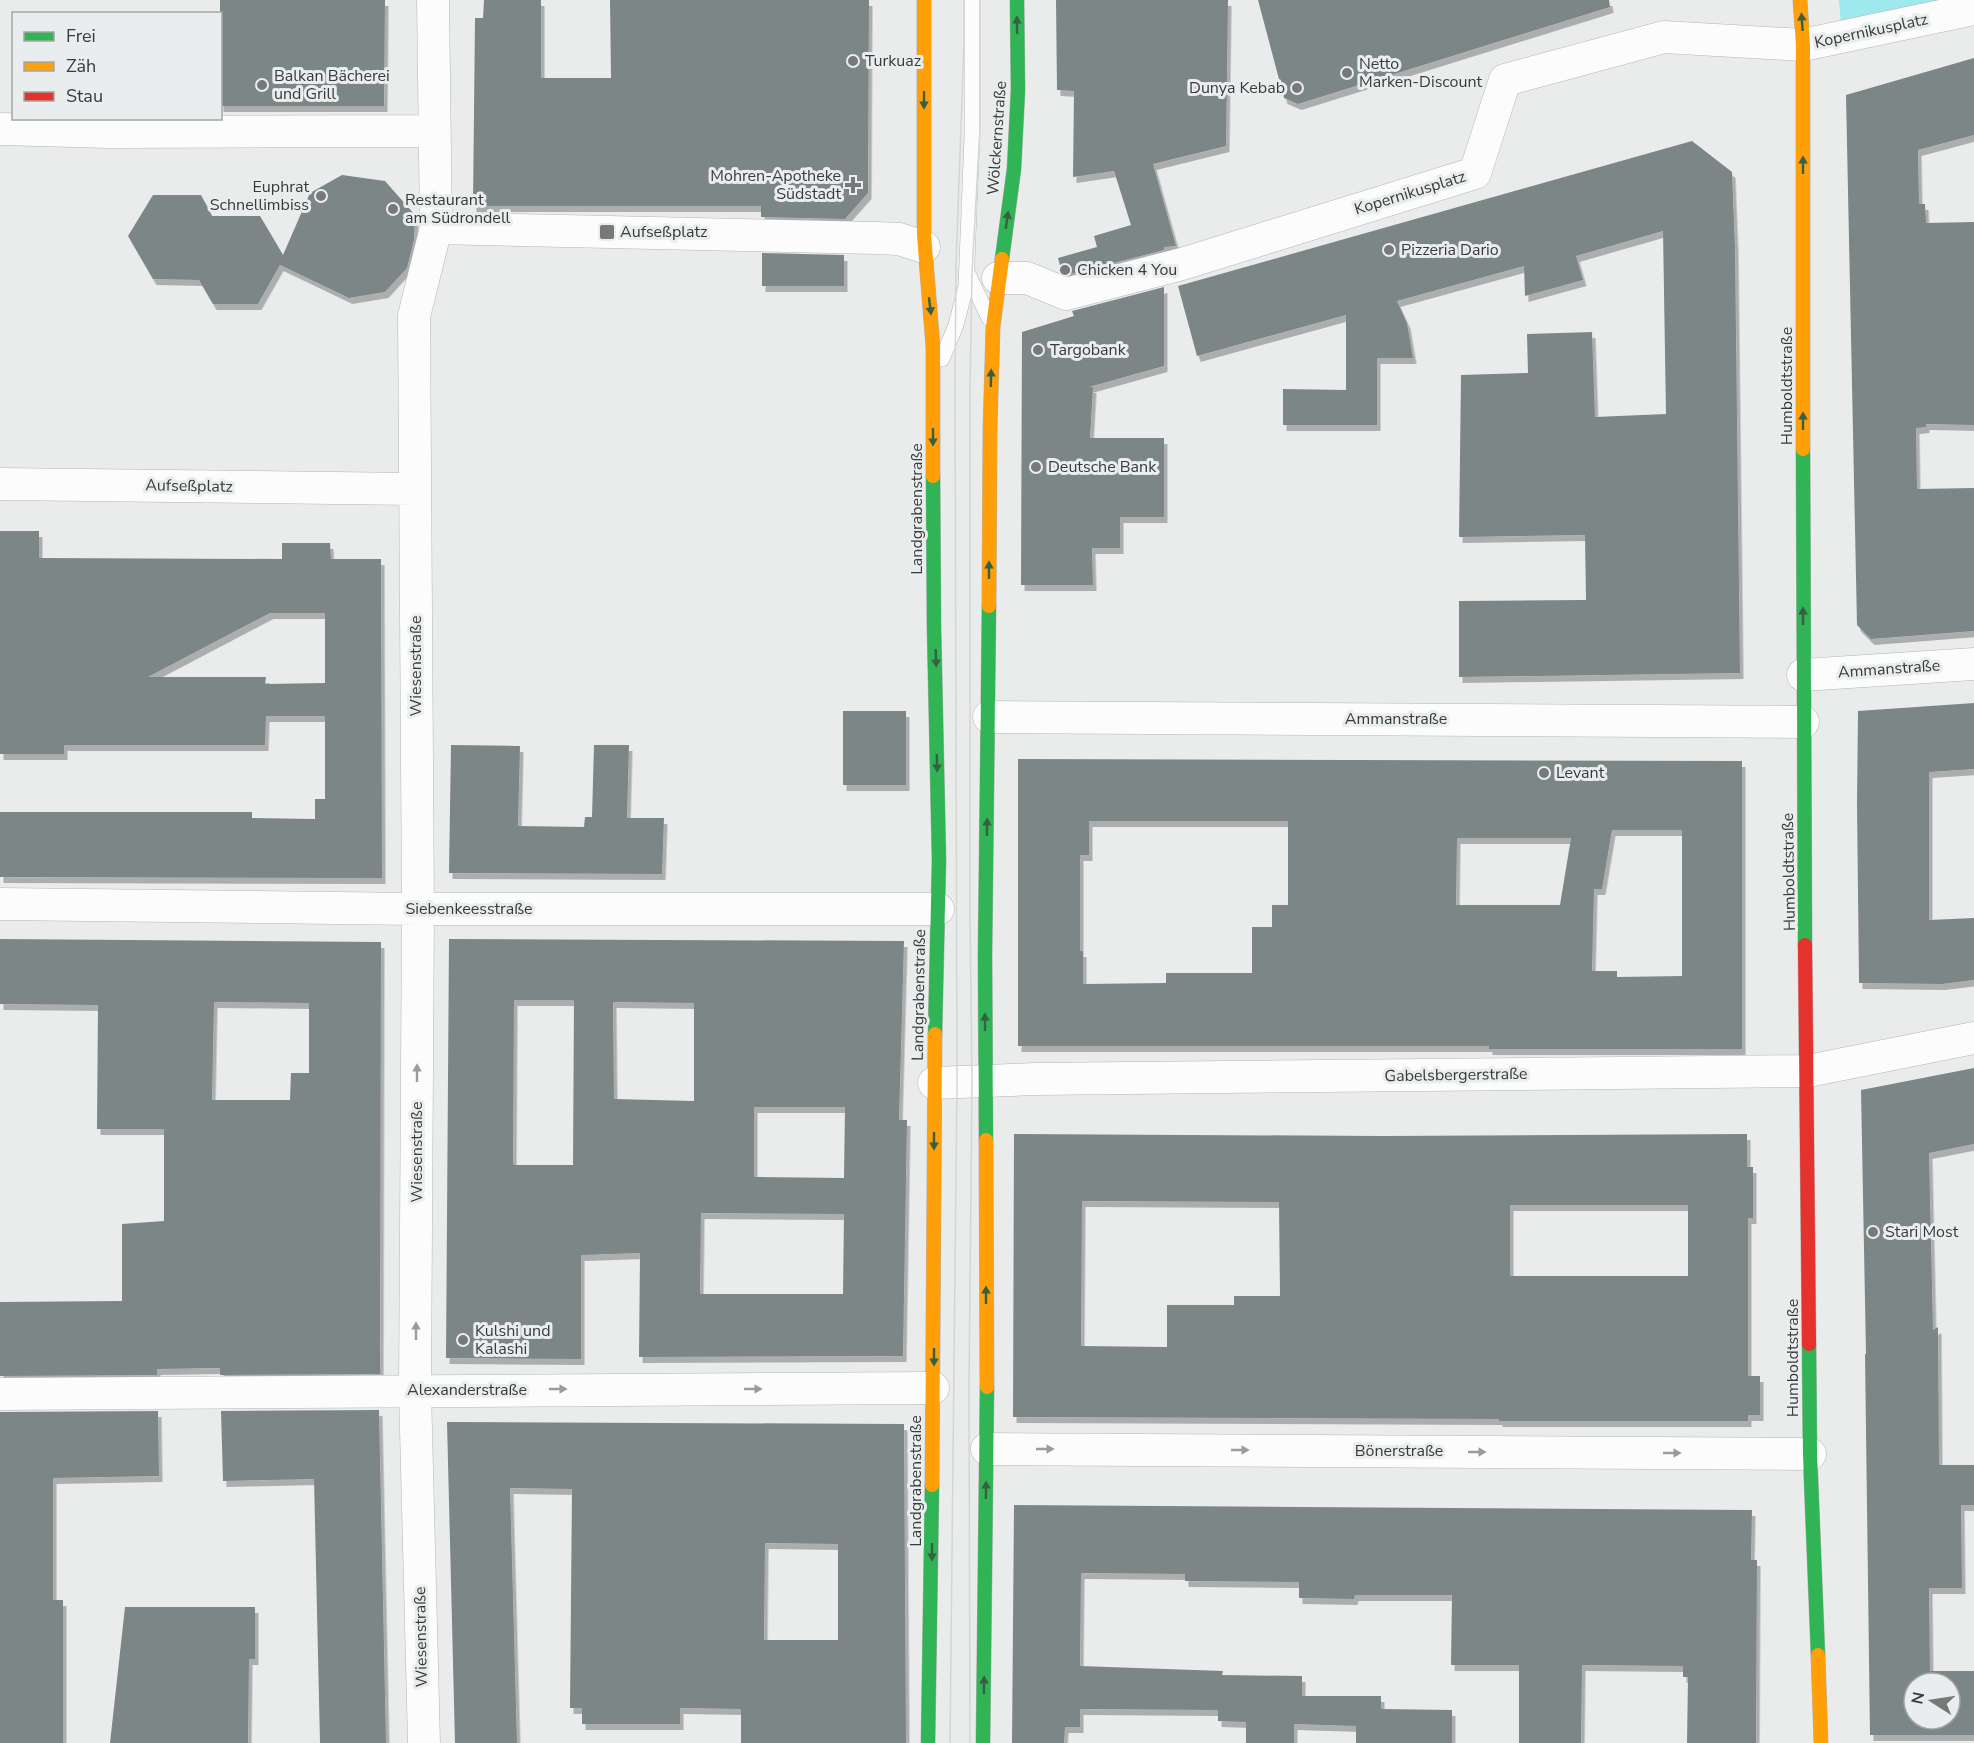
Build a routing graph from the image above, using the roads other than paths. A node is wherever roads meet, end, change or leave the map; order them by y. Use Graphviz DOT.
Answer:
graph roads {
  1 [pos="433,0"];
  2 [pos="924,0"];
  3 [pos="972,0"];
  4 [pos="1017,0"];
  5 [pos="1800,0"];
  6 [pos="1974,9"];
  7 [pos="1803,45"];
  8 [pos="0,129"];
  9 [pos="434,131"];
  10 [pos="436,228"];
  11 [pos="924,247"];
  12 [pos="965,270"];
  13 [pos="998,278"];
  14 [pos="993,327"];
  15 [pos="934,379"];
  16 [pos="0,484"];
  17 [pos="414,489"];
  18 [pos="1974,664"];
  19 [pos="1803,675"];
  20 [pos="989,717"];
  21 [pos="1803,722"];
  22 [pos="0,904"];
  23 [pos="418,909"];
  24 [pos="938,909"];
  25 [pos="1974,1038"];
  26 [pos="1808,1071"];
  27 [pos="985,1080"];
  28 [pos="934,1083"];
  29 [pos="933,1388"];
  30 [pos="415,1390"];
  31 [pos="0,1394"];
  32 [pos="987,1449"];
  33 [pos="1810,1454"];
  34 [pos="424,1743"];
  35 [pos="928,1743"];
  36 [pos="983,1743"];
  37 [pos="1821,1743"];
  1 -- 9 [label="street"];
  2 -- 11 [label="main road, one-way"];
  3 -- 12 [label="lane"];
  13 -- 4 [label="main road, Wölckernstraße, one-way"];
  7 -- 5 [label="main road, Humboldtstraße, one-way"];
  6 -- 7 [label="street, Kopernikusplatz"];
  7 -- 13 [label="street, Kopernikusplatz"];
  19 -- 7 [label="main road, Humboldtstraße, one-way"];
  8 -- 9 [label="street"];
  9 -- 10 [label="street"];
  10 -- 11 [label="street"];
  10 -- 17 [label="street"];
  11 -- 15 [label="main road, Landgrabenstraße, one-way"];
  12 -- 14 [label="lane"];
  12 -- 15 [label="lane"];
  13 -- 14 [label="main road"];
  20 -- 14 [label="main road, one-way"];
  15 -- 24 [label="main road, Landgrabenstraße, one-way"];
  16 -- 17 [label="street, Aufseßplatz"];
  17 -- 23 [label="street, Wiesenstraße"];
  18 -- 19 [label="street, Ammanstraße"];
  19 -- 21 [label="main road, Humboldtstraße"];
  20 -- 21 [label="street, Ammanstraße"];
  27 -- 20 [label="main road, one-way"];
  21 -- 26 [label="main road, Humboldtstraße"];
  22 -- 23 [label="street, Siebenkeesstraße"];
  23 -- 24 [label="street, Siebenkeesstraße"];
  30 -- 23 [label="street, Wiesenstraße, one-way"];
  24 -- 28 [label="main road, Landgrabenstraße"];
  25 -- 26 [label="street, Gabelsbergerstraße"];
  26 -- 27 [label="street, Gabelsbergerstraße"];
  26 -- 33 [label="main road, Humboldtstraße"];
  27 -- 28 [label="street, Gabelsbergerstraße"];
  32 -- 27 [label="main road, one-way"];
  28 -- 29 [label="main road, Landgrabenstraße, one-way"];
  30 -- 29 [label="street, Alexanderstraße, one-way"];
  29 -- 35 [label="main road, Landgrabenstraße, one-way"];
  30 -- 31 [label="street, Alexanderstraße"];
  30 -- 34 [label="street, Wiesenstraße"];
  32 -- 33 [label="street, Bönerstraße, one-way"];
  36 -- 32 [label="main road, one-way"];
  33 -- 37 [label="main road, Humboldtstraße"];
}
